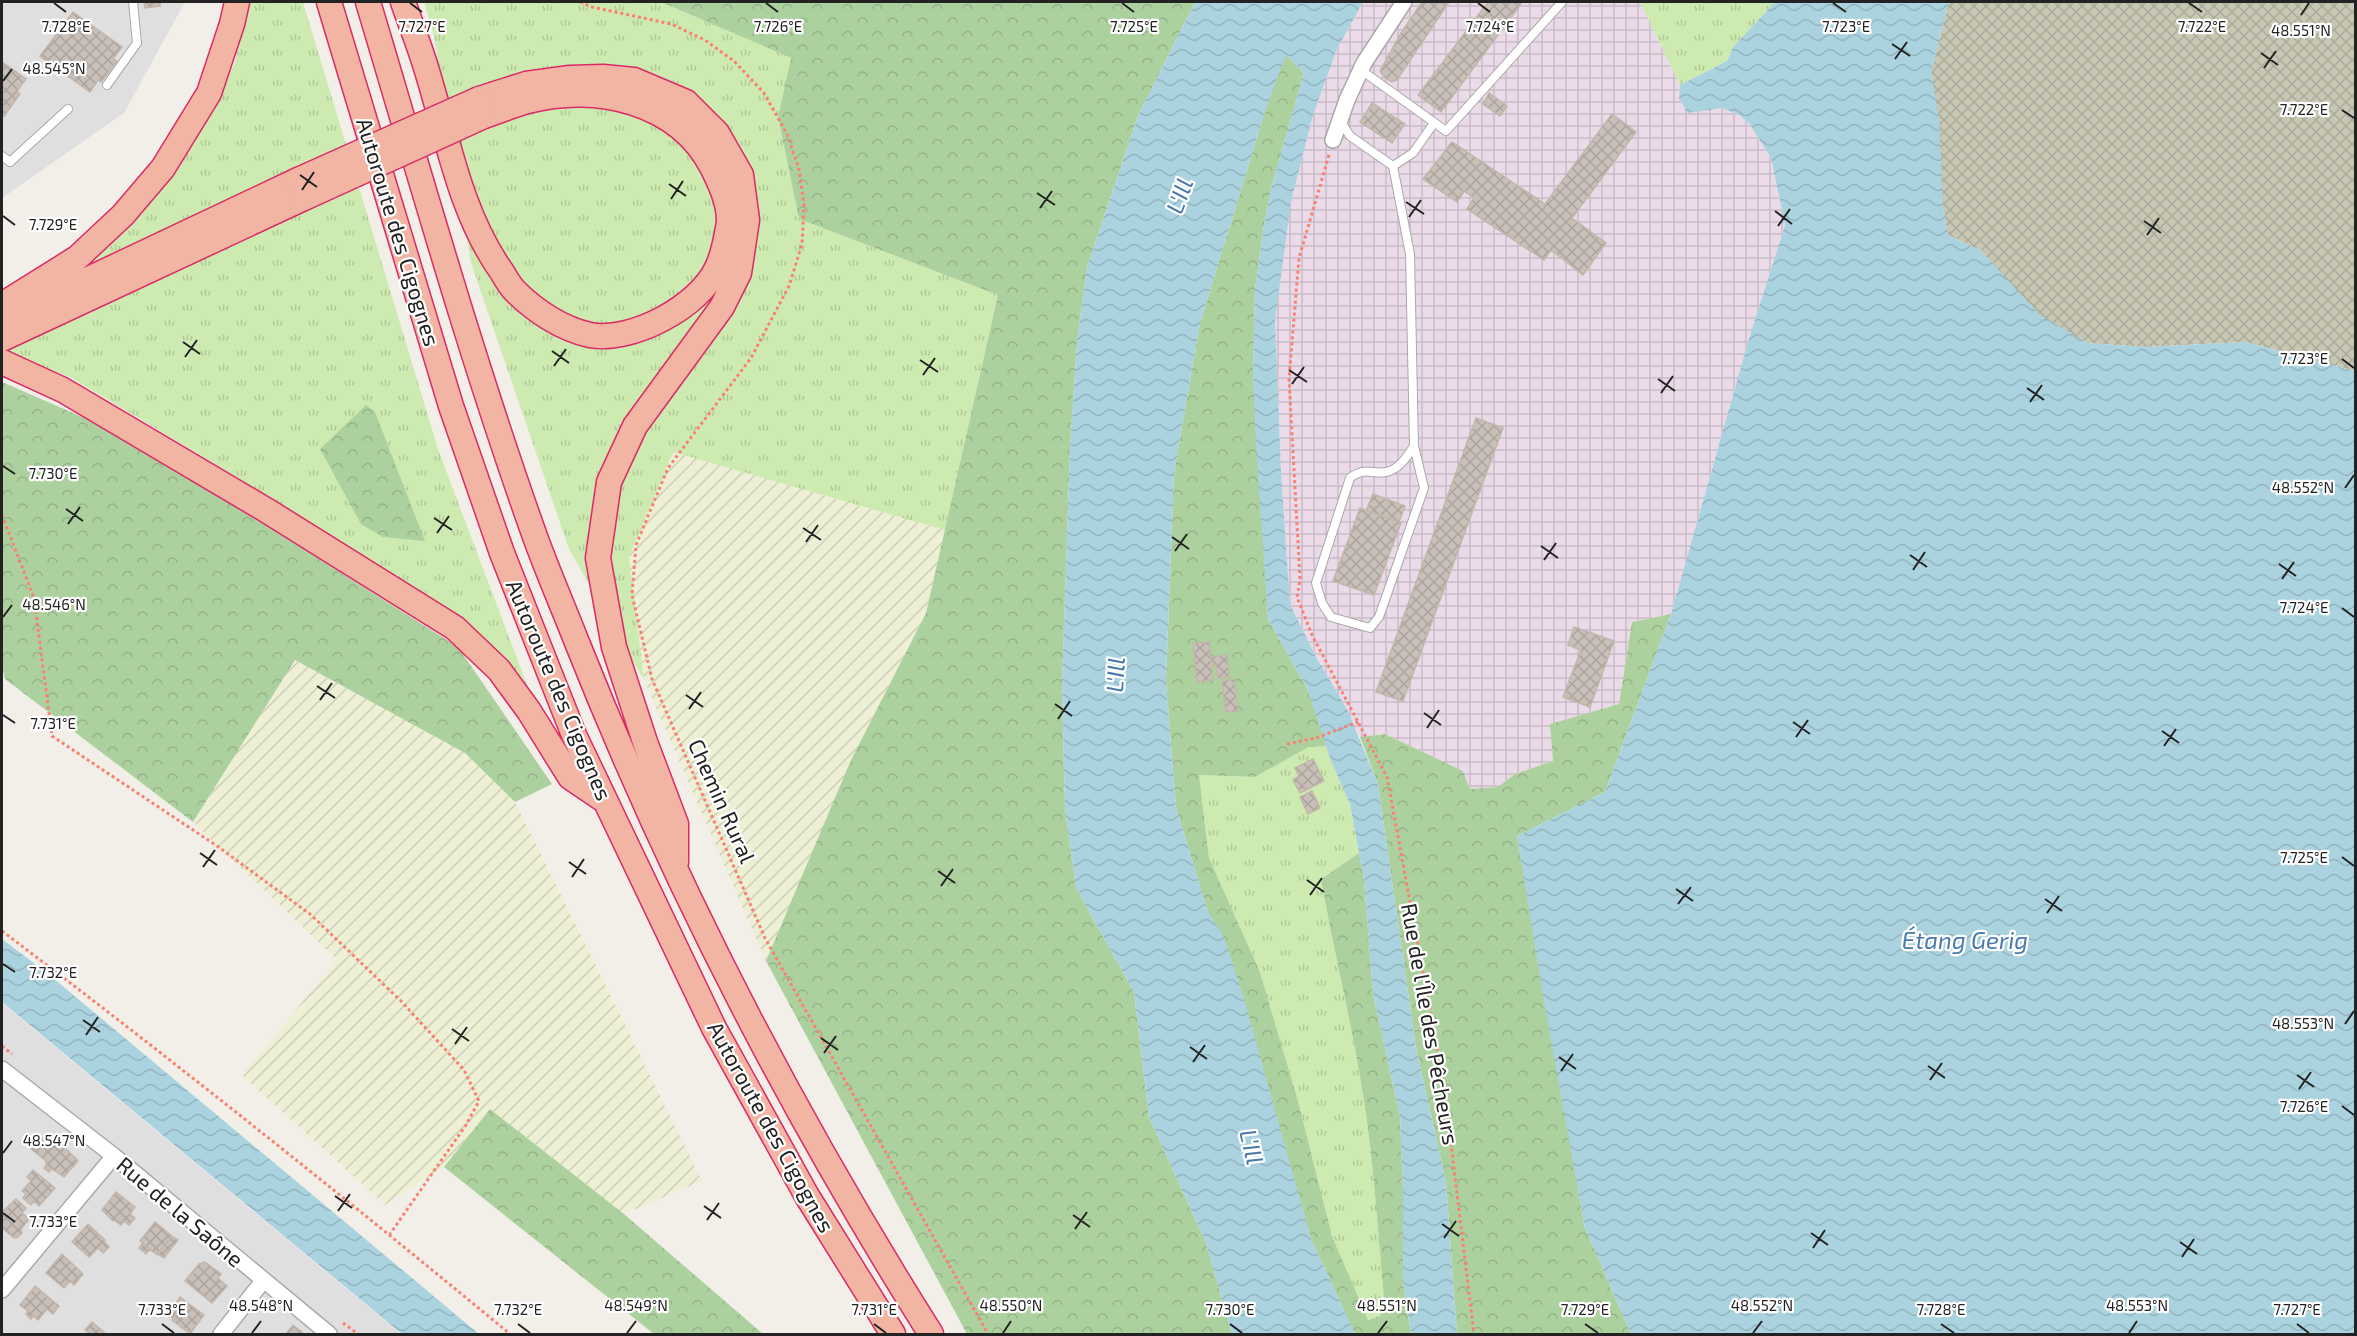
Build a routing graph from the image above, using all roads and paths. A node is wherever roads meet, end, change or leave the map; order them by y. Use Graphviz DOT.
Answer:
graph roads {
  1 [pos="133,2"];
  2 [pos="237,2"];
  3 [pos="329,2"];
  4 [pos="368,2"];
  5 [pos="403,2"];
  6 [pos="580,2"];
  7 [pos="1404,2"];
  8 [pos="1563,2"];
  9 [pos="1361,70"];
  10 [pos="107,85"];
  11 [pos="482,107"];
  12 [pos="68,109"];
  13 [pos="1340,120"];
  14 [pos="1434,123"];
  15 [pos="1333,140"];
  16 [pos="2,156"];
  17 [pos="1393,166"];
  18 [pos="301,189"];
  19 [pos="2,305"];
  20 [pos="2,320"];
  21 [pos="2,339"];
  22 [pos="2,363"];
  23 [pos="1414,446"];
  24 [pos="2,515"];
  25 [pos="1358,722"];
  26 [pos="1287,744"];
  27 [pos="606,801"];
  28 [pos="675,870"];
  29 [pos="2,931"];
  30 [pos="2,1069"];
  31 [pos="114,1156"];
  32 [pos="390,1234"];
  33 [pos="262,1281"];
  34 [pos="2,1290"];
  35 [pos="221,1335"];
  36 [pos="329,1335"];
  37 [pos="510,1335"];
  38 [pos="893,1335"];
  39 [pos="931,1335"];
  40 [pos="988,1335"];
  41 [pos="1474,1335"];
  1 -- 10 [label="lane"];
  2 -- 19 [label="highway"];
  3 -- 27 [label="highway, Autoroute des Cigognes"];
  4 -- 28 [label="highway, Autoroute des Cigognes"];
  5 -- 11 [label="highway"];
  6 -- 40 [label="path, Chemin Rural"];
  7 -- 9 [label="street"];
  8 -- 14 [label="lane"];
  9 -- 13 [label="street"];
  9 -- 14 [label="lane"];
  11 -- 18 [label="highway, bridge"];
  11 -- 28 [label="highway"];
  12 -- 16 [label="lane"];
  13 -- 15 [label="street"];
  13 -- 17 [label="lane"];
  14 -- 17 [label="lane"];
  15 -- 25 [label="path, Rue de l'Île des Pêcheurs"];
  17 -- 23 [label="lane"];
  18 -- 20 [label="highway"];
  18 -- 21 [label="highway"];
  22 -- 27 [label="highway"];
  23 -- 23 [label="lane"];
  24 -- 32 [label="path"];
  25 -- 26 [label="path"];
  25 -- 41 [label="path, Rue de l'Île des Pêcheurs"];
  27 -- 38 [label="highway, Autoroute des Cigognes"];
  28 -- 39 [label="highway, Autoroute des Cigognes"];
  29 -- 32 [label="path"];
  30 -- 31 [label="street, Rue de la Saône"];
  31 -- 33 [label="street, Rue de la Saône"];
  31 -- 34 [label="street"];
  32 -- 37 [label="path"];
  33 -- 35 [label="street"];
  33 -- 36 [label="street, Rue de la Saône"];
}
